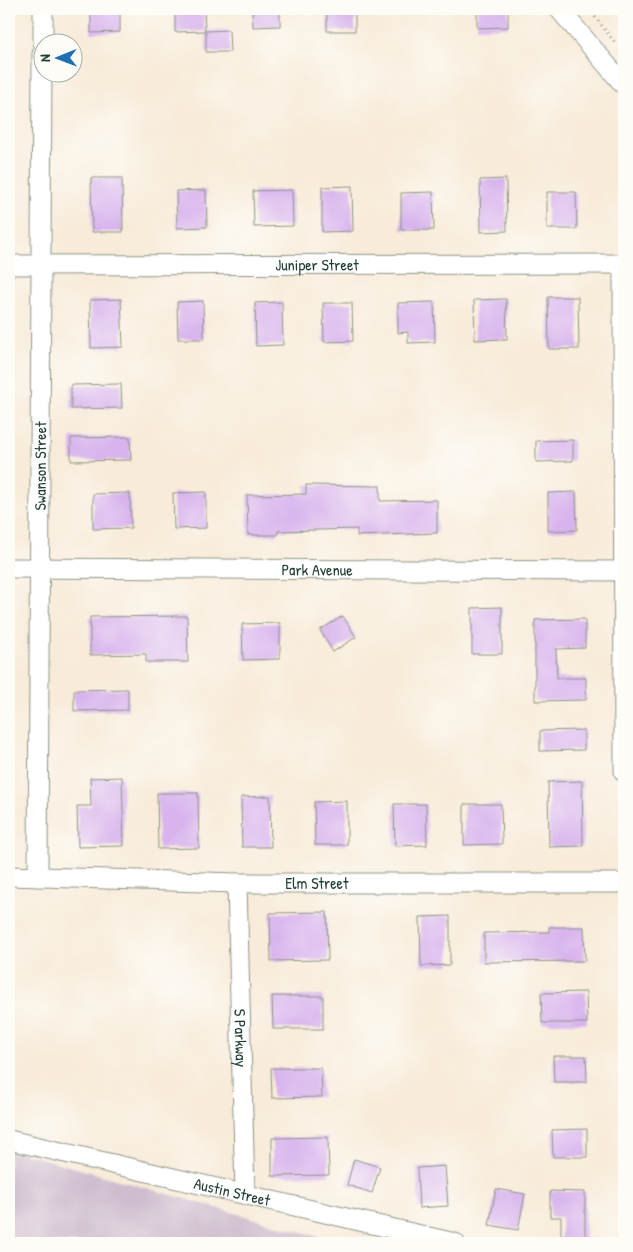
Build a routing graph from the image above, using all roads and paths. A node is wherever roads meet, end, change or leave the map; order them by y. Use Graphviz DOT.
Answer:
graph roads {
  1 [pos="43,9"];
  2 [pos="559,9"];
  3 [pos="589,9"];
  4 [pos="43,32"];
  5 [pos="619,48"];
  6 [pos="42,82"];
  7 [pos="624,85"];
  8 [pos="624,264"];
  9 [pos="9,265"];
  10 [pos="40,266"];
  11 [pos="9,568"];
  12 [pos="38,568"];
  13 [pos="623,571"];
  14 [pos="624,772"];
  15 [pos="9,876"];
  16 [pos="38,876"];
  17 [pos="238,883"];
  18 [pos="624,884"];
  19 [pos="9,1140"];
  20 [pos="245,1194"];
  21 [pos="455,1243"];
  1 -- 4 [label="street"];
  2 -- 7 [label="street"];
  3 -- 5 [label="path"];
  6 -- 10 [label="street, Swanson Street"];
  8 -- 10 [label="street, Juniper Street"];
  8 -- 13 [label="street"];
  9 -- 10 [label="street, Juniper Street"];
  10 -- 12 [label="street, Swanson Street"];
  11 -- 12 [label="street, Park Avenue"];
  12 -- 13 [label="street, Park Avenue"];
  12 -- 16 [label="street, Swanson Street"];
  13 -- 14 [label="street"];
  15 -- 16 [label="street, Elm Street"];
  16 -- 17 [label="street, Elm Street"];
  17 -- 18 [label="street, Elm Street"];
  17 -- 20 [label="street, S Parkway"];
  19 -- 20 [label="street, Austin Street"];
  20 -- 21 [label="street, Austin Street"];
}
